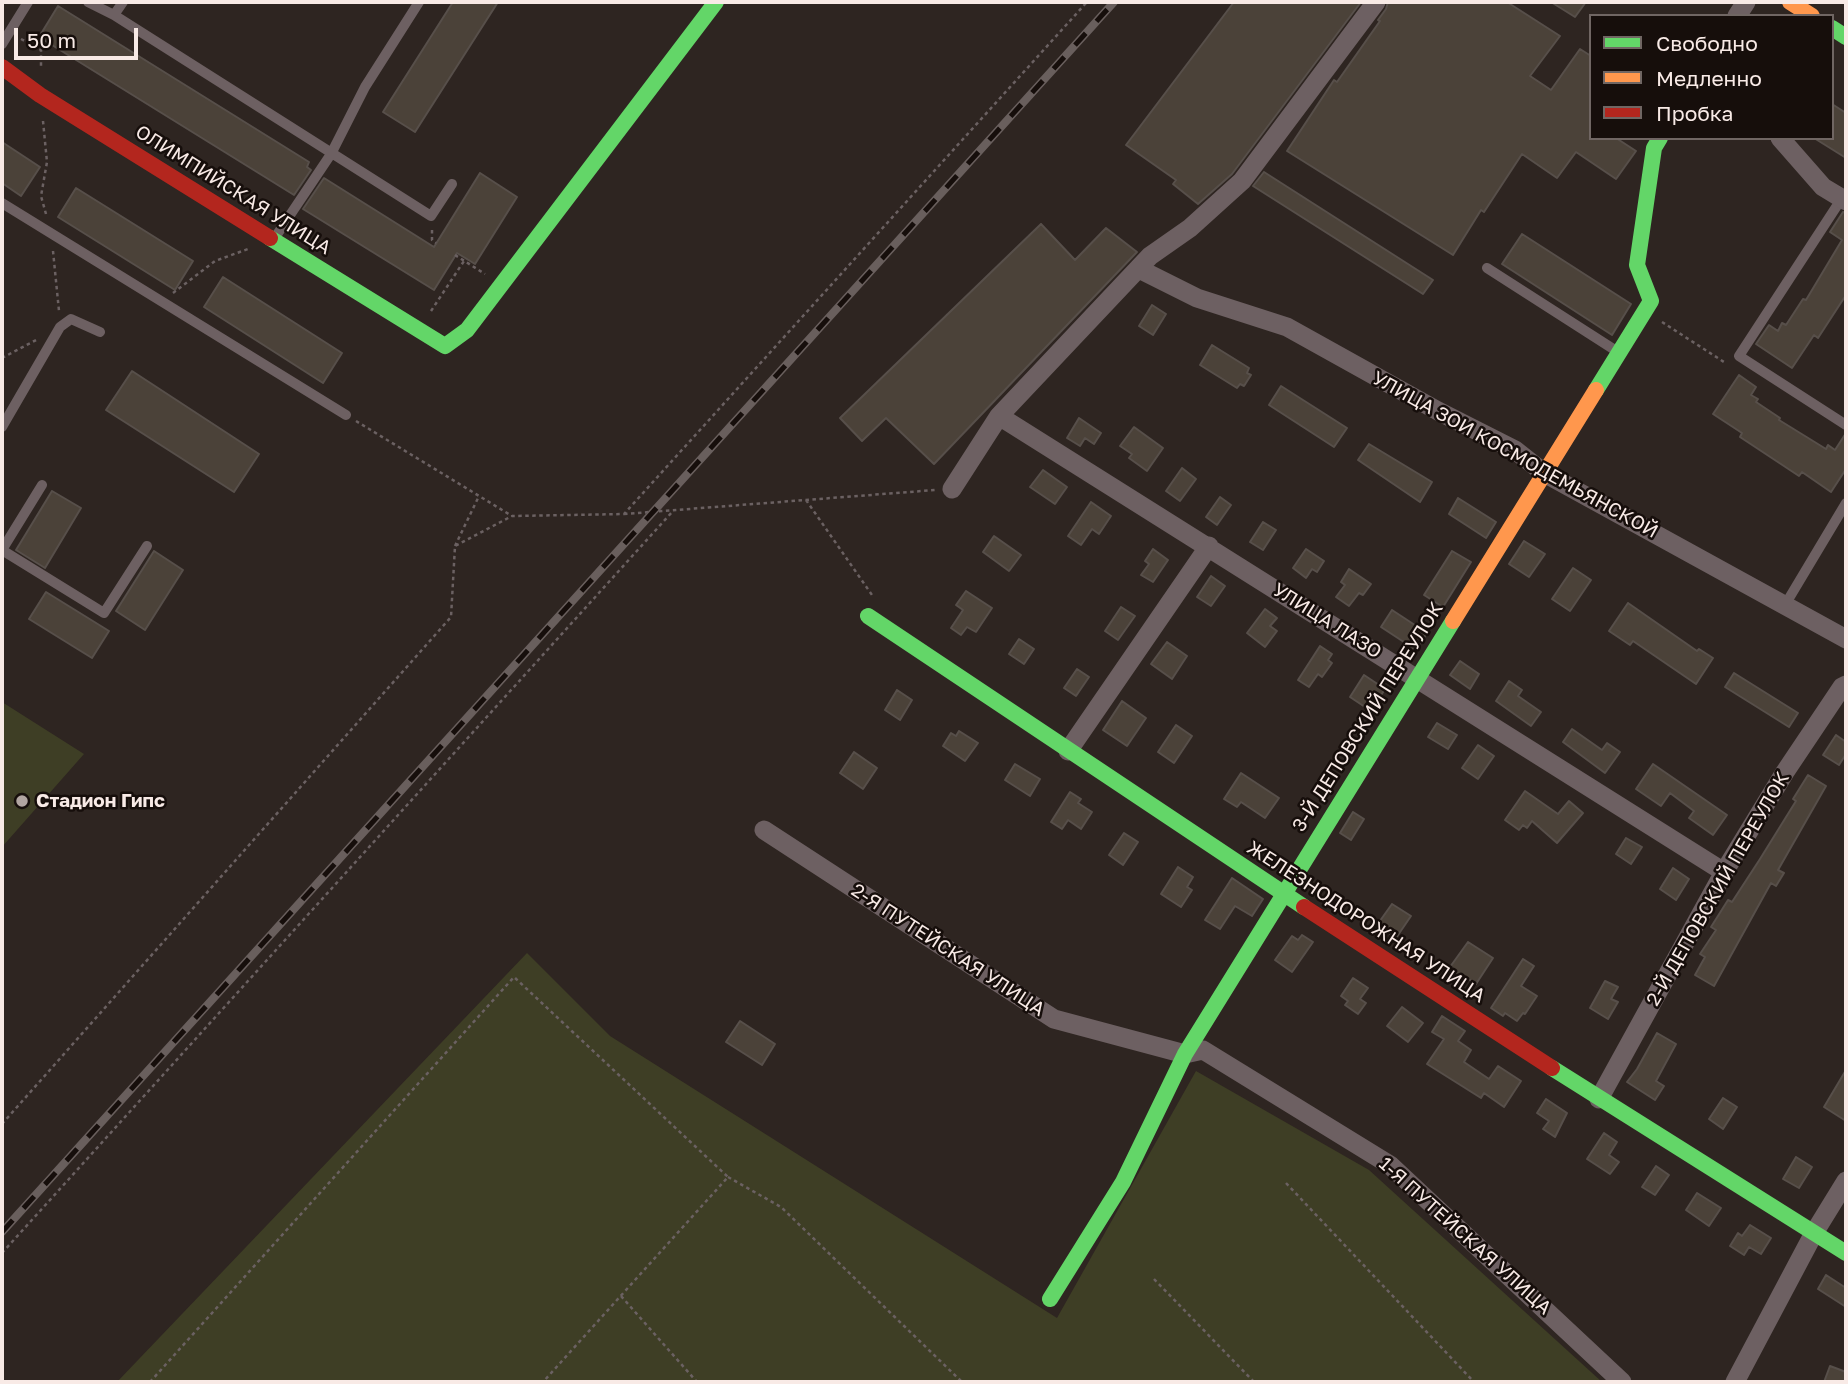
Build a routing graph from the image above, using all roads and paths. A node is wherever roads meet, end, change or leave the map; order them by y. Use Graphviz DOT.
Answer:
graph roads {
  1 [pos="28,2"];
  2 [pos="88,2"];
  3 [pos="122,2"];
  4 [pos="419,2"];
  5 [pos="716,2"];
  6 [pos="1087,2"];
  7 [pos="1376,2"];
  8 [pos="1790,2"];
  9 [pos="1809,14"];
  10 [pos="114,15"];
  11 [pos="9,32"];
  12 [pos="2,44"];
  13 [pos="2,67"];
  14 [pos="40,95"];
  15 [pos="1659,140"];
  16 [pos="1782,140"];
  17 [pos="331,154"];
  18 [pos="452,184"];
  19 [pos="1844,200"];
  20 [pos="2,203"];
  21 [pos="431,216"];
  22 [pos="52,234"];
  23 [pos="274,239"];
  24 [pos="436,243"];
  25 [pos="455,255"];
  26 [pos="464,261"];
  27 [pos="1487,268"];
  28 [pos="1139,269"];
  29 [pos="500,285"];
  30 [pos="160,302"];
  31 [pos="1644,311"];
  32 [pos="60,327"];
  33 [pos="418,331"];
  34 [pos="100,332"];
  35 [pos="1618,352"];
  36 [pos="1739,356"];
  37 [pos="2,358"];
  38 [pos="346,415"];
  39 [pos="999,416"];
  40 [pos="1846,425"];
  41 [pos="2,427"];
  42 [pos="1544,473"];
  43 [pos="42,485"];
  44 [pos="952,489"];
  45 [pos="479,496"];
  46 [pos="806,500"];
  47 [pos="1846,503"];
  48 [pos="673,511"];
  49 [pos="624,514"];
  50 [pos="512,516"];
  51 [pos="146,546"];
  52 [pos="455,546"];
  53 [pos="1209,546"];
  54 [pos="2,550"];
  55 [pos="1785,605"];
  56 [pos="868,616"];
  57 [pos="1846,639"];
  58 [pos="1417,678"];
  59 [pos="1846,685"];
  60 [pos="1068,751"];
  61 [pos="764,831"];
  62 [pos="1724,872"];
  63 [pos="1284,894"];
  64 [pos="1185,1054"];
  65 [pos="1599,1099"];
  66 [pos="2,1124"];
  67 [pos="728,1177"];
  68 [pos="1846,1181"];
  69 [pos="1286,1183"];
  70 [pos="1814,1233"];
  71 [pos="2,1253"];
  72 [pos="1846,1253"];
  73 [pos="1154,1279"];
  74 [pos="621,1296"];
  75 [pos="1050,1299"];
  76 [pos="150,1382"];
  77 [pos="543,1382"];
  78 [pos="697,1382"];
  79 [pos="962,1382"];
  80 [pos="1254,1382"];
  81 [pos="1474,1382"];
  82 [pos="1622,1382"];
  83 [pos="1735,1382"];
  1 -- 11 [label="lane"];
  2 -- 10 [label="lane"];
  3 -- 10 [label="lane"];
  4 -- 17 [label="lane"];
  5 -- 29 [label="street"];
  6 -- 49 [label="path"];
  7 -- 28 [label="street"];
  8 -- 9 [label="street"];
  10 -- 17 [label="lane"];
  11 -- 12 [label="lane"];
  11 -- 14 [label="path"];
  13 -- 14 [label="street, ОЛИМПИЙСКАЯ УЛИЦА"];
  14 -- 22 [label="path"];
  14 -- 23 [label="street, ОЛИМПИЙСКАЯ УЛИЦА"];
  15 -- 31 [label="street"];
  16 -- 19 [label="street"];
  17 -- 21 [label="lane"];
  17 -- 23 [label="lane"];
  18 -- 21 [label="lane"];
  19 -- 36 [label="lane"];
  20 -- 22 [label="lane"];
  21 -- 24 [label="path"];
  22 -- 30 [label="lane"];
  22 -- 32 [label="path"];
  23 -- 30 [label="path"];
  23 -- 33 [label="street, ОЛИМПИЙСКАЯ УЛИЦА"];
  25 -- 26 [label="path"];
  26 -- 29 [label="path"];
  26 -- 33 [label="path"];
  27 -- 35 [label="lane"];
  28 -- 39 [label="street"];
  28 -- 42 [label="street, УЛИЦА ЗОИ КОСМОДЕМЬЯНСКОЙ"];
  29 -- 33 [label="street, ОЛИМПИЙСКАЯ УЛИЦА"];
  30 -- 38 [label="lane"];
  31 -- 35 [label="street, 3-Й ДЕПОВСКИЙ ПЕРЕУЛОК"];
  31 -- 36 [label="path"];
  32 -- 34 [label="lane"];
  32 -- 37 [label="path"];
  32 -- 41 [label="lane"];
  35 -- 42 [label="street, 3-Й ДЕПОВСКИЙ ПЕРЕУЛОК"];
  36 -- 40 [label="lane"];
  38 -- 45 [label="path"];
  39 -- 44 [label="street"];
  39 -- 53 [label="street, УЛИЦА ЛАЗО"];
  42 -- 55 [label="street, УЛИЦА ЗОИ КОСМОДЕМЬЯНСКОЙ"];
  42 -- 58 [label="street, 3-Й ДЕПОВСКИЙ ПЕРЕУЛОК"];
  43 -- 54 [label="lane"];
  44 -- 46 [label="path"];
  45 -- 50 [label="path"];
  45 -- 52 [label="path"];
  46 -- 48 [label="path"];
  46 -- 56 [label="path"];
  47 -- 55 [label="lane"];
  48 -- 49 [label="path"];
  48 -- 71 [label="path"];
  49 -- 50 [label="path"];
  50 -- 52 [label="path"];
  51 -- 54 [label="lane"];
  52 -- 66 [label="path"];
  53 -- 58 [label="street, УЛИЦА ЛАЗО"];
  53 -- 60 [label="street"];
  55 -- 57 [label="street, УЛИЦА ЗОИ КОСМОДЕМЬЯНСКОЙ"];
  56 -- 60 [label="street, ЖЕЛЕЗНОДОРОЖНАЯ УЛИЦА"];
  58 -- 62 [label="street, УЛИЦА ЛАЗО"];
  58 -- 63 [label="street, 3-Й ДЕПОВСКИЙ ПЕРЕУЛОК"];
  59 -- 62 [label="street, 2-Й ДЕПОВСКИЙ ПЕРЕУЛОК"];
  60 -- 63 [label="street, ЖЕЛЕЗНОДОРОЖНАЯ УЛИЦА"];
  61 -- 64 [label="street, 2-Я ПУТЕЙСКАЯ УЛИЦА"];
  62 -- 65 [label="street, 2-Й ДЕПОВСКИЙ ПЕРЕУЛОК"];
  63 -- 64 [label="street, 3-Й ДЕПОВСКИЙ ПЕРЕУЛОК"];
  63 -- 65 [label="street, ЖЕЛЕЗНОДОРОЖНАЯ УЛИЦА"];
  64 -- 75 [label="street, 3-Й ДЕПОВСКИЙ ПЕРЕУЛОК"];
  64 -- 82 [label="street, 1-Я ПУТЕЙСКАЯ УЛИЦА"];
  65 -- 70 [label="street, ЖЕЛЕЗНОДОРОЖНАЯ УЛИЦА"];
  67 -- 74 [label="path"];
  67 -- 76 [label="path"];
  67 -- 79 [label="path"];
  68 -- 70 [label="street"];
  69 -- 81 [label="path"];
  70 -- 72 [label="street, ЖЕЛЕЗНОДОРОЖНАЯ УЛИЦА"];
  70 -- 83 [label="street"];
  73 -- 80 [label="path"];
  74 -- 77 [label="path"];
  74 -- 78 [label="path"];
}
